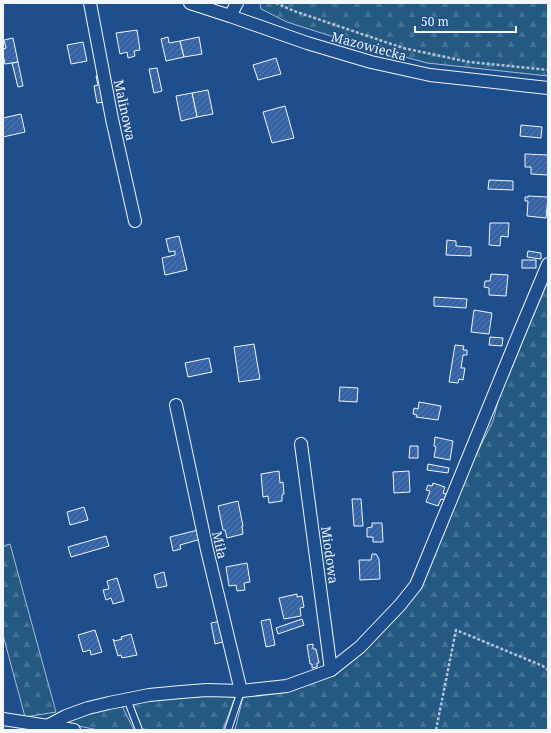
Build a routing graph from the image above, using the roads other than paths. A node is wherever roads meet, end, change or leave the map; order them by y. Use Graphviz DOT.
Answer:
graph roads {
  1 [pos="90,3"];
  2 [pos="190,3"];
  3 [pos="237,3"];
  4 [pos="230,16"];
  5 [pos="548,88"];
  6 [pos="135,221"];
  7 [pos="548,264"];
  8 [pos="176,405"];
  9 [pos="301,444"];
  10 [pos="331,670"];
  11 [pos="242,691"];
  12 [pos="127,699"];
  13 [pos="3,719"];
  14 [pos="47,726"];
  15 [pos="74,730"];
  16 [pos="139,730"];
  17 [pos="228,730"];
  1 -- 6 [label="street, Malinowa"];
  2 -- 4 [label="street, Mazowiecka"];
  3 -- 4 [label="street"];
  4 -- 5 [label="street, Mazowiecka"];
  7 -- 10 [label="street"];
  8 -- 11 [label="street, Miła"];
  9 -- 10 [label="street, Miodowa"];
  10 -- 11 [label="street"];
  11 -- 12 [label="street"];
  11 -- 17 [label="lane"];
  12 -- 14 [label="street"];
  12 -- 16 [label="lane"];
  13 -- 14 [label="street"];
  14 -- 15 [label="street"];
}
